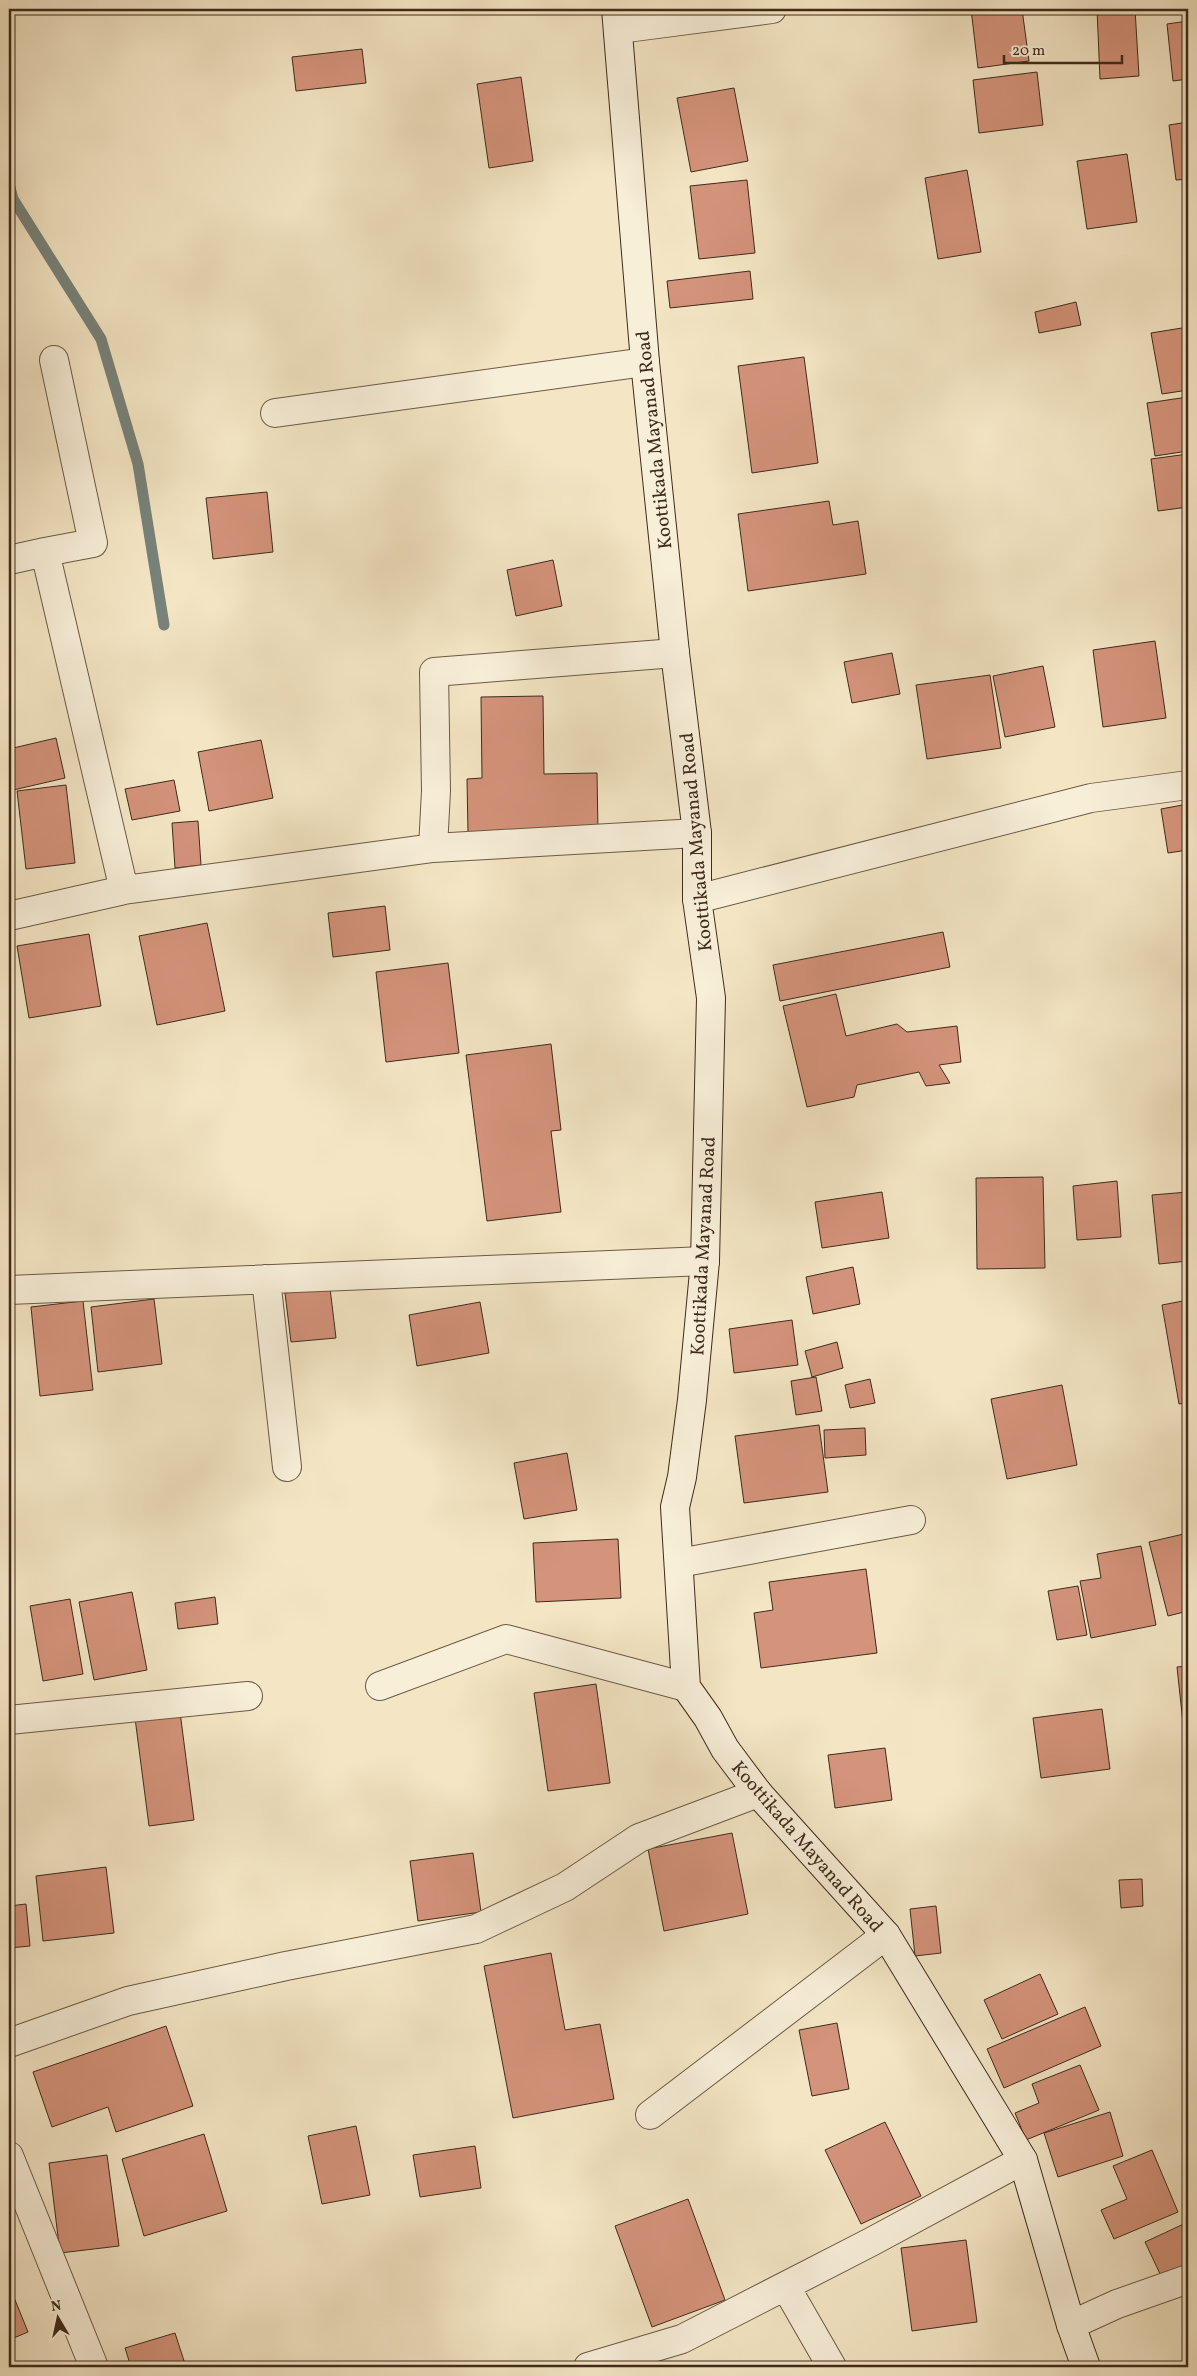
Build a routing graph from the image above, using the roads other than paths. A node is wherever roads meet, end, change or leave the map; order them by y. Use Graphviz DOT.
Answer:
graph roads {
  1 [pos="772,9"];
  2 [pos="617,19"];
  3 [pos="54,360"];
  4 [pos="645,362"];
  5 [pos="275,413"];
  6 [pos="45,552"];
  7 [pos="9,560"];
  8 [pos="675,653"];
  9 [pos="1188,784"];
  10 [pos="697,834"];
  11 [pos="433,848"];
  12 [pos="124,890"];
  13 [pos="697,899"];
  14 [pos="9,916"];
  15 [pos="705,1261"];
  16 [pos="266,1279"];
  17 [pos="9,1290"];
  18 [pos="287,1467"];
  19 [pos="911,1520"];
  20 [pos="679,1563"];
  21 [pos="380,1686"];
  22 [pos="686,1687"];
  23 [pos="248,1696"];
  24 [pos="9,1720"];
  25 [pos="758,1793"];
  26 [pos="886,1935"];
  27 [pos="9,2043"];
  28 [pos="650,2115"];
  29 [pos="9,2156"];
  30 [pos="1023,2160"];
  31 [pos="1188,2279"];
  32 [pos="786,2287"];
  33 [pos="1071,2325"];
  34 [pos="94,2367"];
  35 [pos="588,2367"];
  36 [pos="832,2367"];
  37 [pos="1086,2367"];
  1 -- 2 [label="street"];
  2 -- 4 [label="street, Koottikada Mayanad Road"];
  3 -- 6 [label="street"];
  4 -- 5 [label="street"];
  4 -- 8 [label="street, Koottikada Mayanad Road"];
  6 -- 7 [label="street"];
  6 -- 12 [label="street"];
  8 -- 10 [label="street, Koottikada Mayanad Road"];
  8 -- 11 [label="street"];
  9 -- 13 [label="street"];
  10 -- 11 [label="street"];
  10 -- 13 [label="street, Koottikada Mayanad Road"];
  11 -- 12 [label="street"];
  12 -- 14 [label="street"];
  13 -- 15 [label="street, Koottikada Mayanad Road"];
  15 -- 16 [label="street"];
  15 -- 20 [label="street, Koottikada Mayanad Road"];
  16 -- 17 [label="street"];
  16 -- 18 [label="street"];
  19 -- 20 [label="street"];
  20 -- 22 [label="street, Koottikada Mayanad Road"];
  21 -- 22 [label="street"];
  22 -- 25 [label="street, Koottikada Mayanad Road"];
  23 -- 24 [label="street"];
  25 -- 26 [label="street, Koottikada Mayanad Road"];
  25 -- 27 [label="street"];
  26 -- 28 [label="street"];
  26 -- 30 [label="street, Koottikada Mayanad Road"];
  29 -- 34 [label="street"];
  30 -- 32 [label="street"];
  30 -- 33 [label="street, Koottikada Mayanad Road"];
  31 -- 33 [label="street"];
  32 -- 35 [label="street"];
  32 -- 36 [label="street"];
  33 -- 37 [label="street, Koottikada Mayanad Road"];
}
